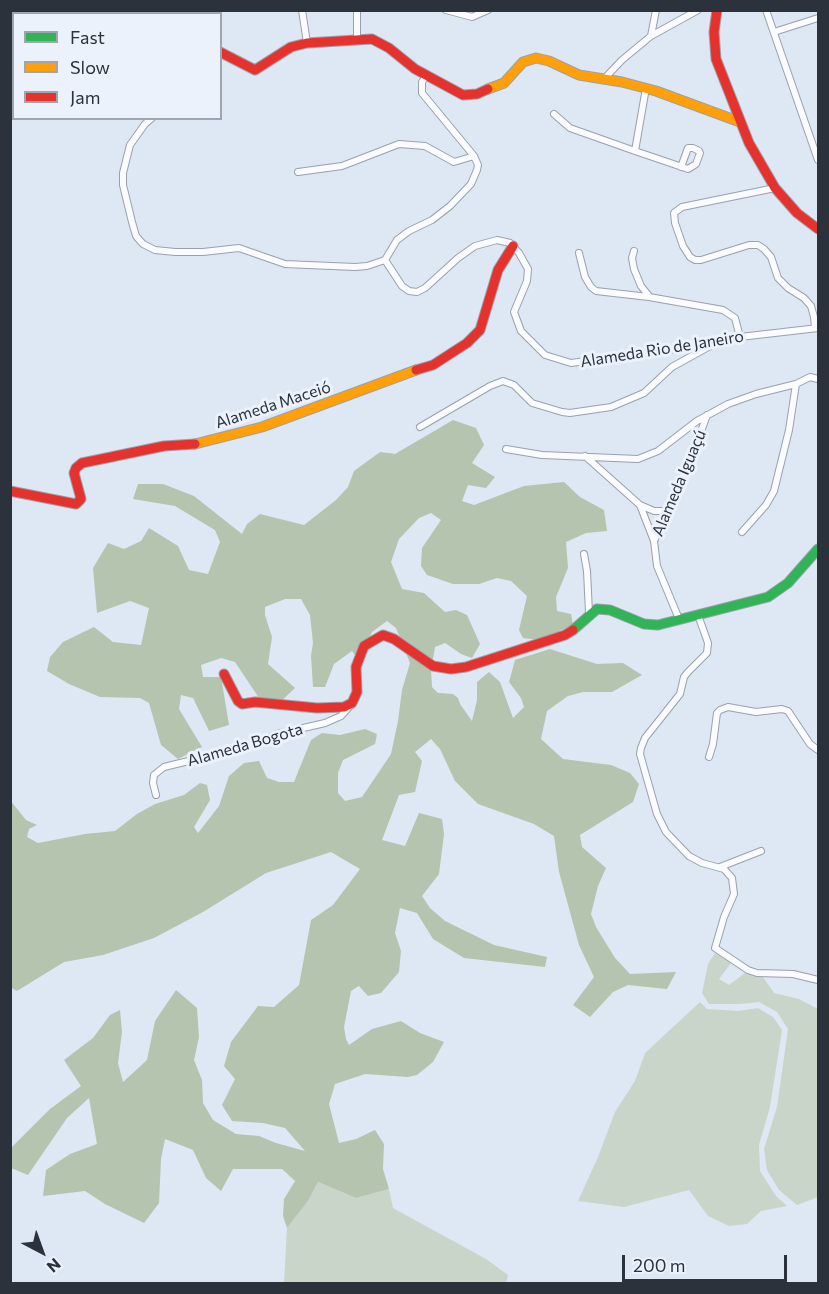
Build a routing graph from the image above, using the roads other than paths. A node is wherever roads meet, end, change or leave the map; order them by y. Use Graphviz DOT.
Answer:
graph roads {
  1 [pos="302,10"];
  2 [pos="357,10"];
  3 [pos="446,10"];
  4 [pos="488,10"];
  5 [pos="656,10"];
  6 [pos="698,10"];
  7 [pos="717,10"];
  8 [pos="766,10"];
  9 [pos="819,18"];
  10 [pos="774,32"];
  11 [pos="651,36"];
  12 [pos="357,39"];
  13 [pos="307,43"];
  14 [pos="222,53"];
  15 [pos="427,75"];
  16 [pos="603,80"];
  17 [pos="646,88"];
  18 [pos="554,114"];
  19 [pos="150,120"];
  20 [pos="740,122"];
  21 [pos="635,151"];
  22 [pos="474,156"];
  23 [pos="819,160"];
  24 [pos="681,166"];
  25 [pos="298,172"];
  26 [pos="775,188"];
  27 [pos="819,229"];
  28 [pos="513,246"];
  29 [pos="634,251"];
  30 [pos="579,253"];
  31 [pos="385,260"];
  32 [pos="649,297"];
  33 [pos="817,328"];
  34 [pos="740,337"];
  35 [pos="713,344"];
  36 [pos="819,372"];
  37 [pos="810,377"];
  38 [pos="819,379"];
  39 [pos="796,384"];
  40 [pos="708,415"];
  41 [pos="420,427"];
  42 [pos="506,449"];
  43 [pos="585,456"];
  44 [pos="10,491"];
  45 [pos="640,505"];
  46 [pos="668,511"];
  47 [pos="742,532"];
  48 [pos="654,542"];
  49 [pos="819,549"];
  50 [pos="584,554"];
  51 [pos="589,613"];
  52 [pos="698,615"];
  53 [pos="679,619"];
  54 [pos="224,674"];
  55 [pos="352,703"];
  56 [pos="819,750"];
  57 [pos="709,757"];
  58 [pos="156,795"];
  59 [pos="761,850"];
  60 [pos="719,867"];
  61 [pos="819,980"];
  1 -- 13 [label="street"];
  2 -- 12 [label="street"];
  3 -- 4 [label="street"];
  5 -- 11 [label="street"];
  6 -- 11 [label="street"];
  7 -- 20 [label="street"];
  8 -- 10 [label="street"];
  9 -- 10 [label="street"];
  10 -- 23 [label="street"];
  11 -- 16 [label="street"];
  12 -- 13 [label="street"];
  12 -- 15 [label="street"];
  13 -- 14 [label="street"];
  15 -- 16 [label="street"];
  15 -- 22 [label="street"];
  16 -- 17 [label="street"];
  17 -- 20 [label="street"];
  17 -- 21 [label="street"];
  18 -- 21 [label="street"];
  19 -- 31 [label="street"];
  20 -- 26 [label="street"];
  21 -- 24 [label="street"];
  22 -- 25 [label="street"];
  22 -- 31 [label="street"];
  26 -- 27 [label="street"];
  26 -- 33 [label="street"];
  28 -- 31 [label="street"];
  28 -- 35 [label="street, Alameda Rio de Janeiro"];
  28 -- 44 [label="street, Alameda Maceió"];
  29 -- 32 [label="street"];
  30 -- 32 [label="street"];
  32 -- 34 [label="street"];
  33 -- 34 [label="street, Alameda Rio de Janeiro"];
  34 -- 35 [label="street, Alameda Rio de Janeiro"];
  35 -- 41 [label="street"];
  36 -- 37 [label="street"];
  37 -- 38 [label="street"];
  37 -- 39 [label="street"];
  39 -- 40 [label="street"];
  39 -- 47 [label="street"];
  40 -- 43 [label="street"];
  40 -- 46 [label="street, Alameda Iguaçú"];
  42 -- 43 [label="street"];
  43 -- 45 [label="street"];
  45 -- 46 [label="street"];
  45 -- 48 [label="street"];
  46 -- 48 [label="street, Alameda Iguaçú"];
  48 -- 53 [label="street, Alameda Iguaçú"];
  49 -- 52 [label="street"];
  50 -- 51 [label="street"];
  51 -- 53 [label="street"];
  51 -- 55 [label="street"];
  52 -- 53 [label="street"];
  52 -- 60 [label="street"];
  54 -- 55 [label="street"];
  55 -- 58 [label="street, Alameda Bogota"];
  56 -- 57 [label="street"];
  59 -- 60 [label="street"];
  60 -- 61 [label="street"];
}
